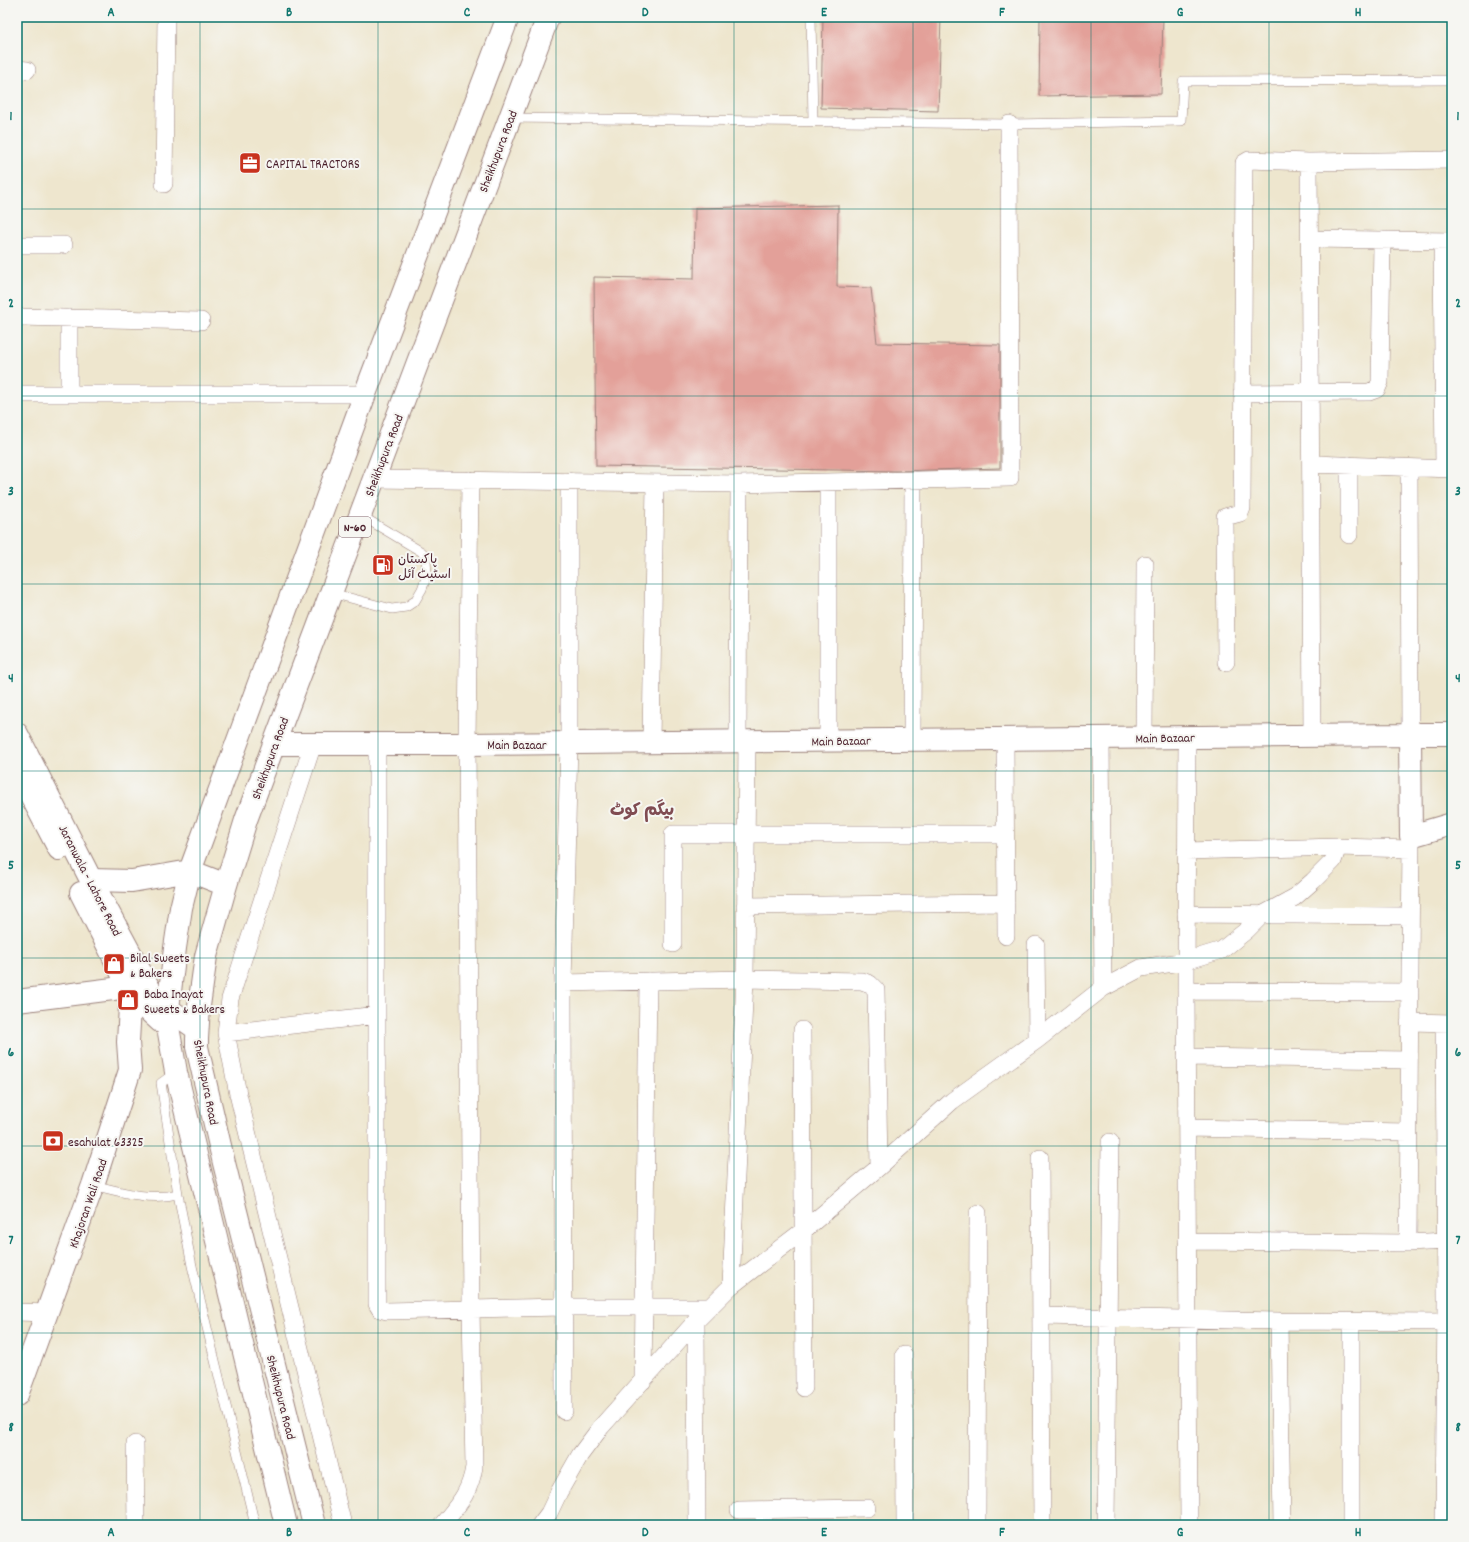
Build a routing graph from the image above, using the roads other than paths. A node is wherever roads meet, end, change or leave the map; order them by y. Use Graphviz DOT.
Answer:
graph roads {
  1 [pos="166,17"];
  2 [pos="508,17"];
  3 [pos="548,17"];
  4 [pos="811,17"];
  5 [pos="1452,80"];
  6 [pos="510,118"];
  7 [pos="813,121"];
  8 [pos="1009,124"];
  9 [pos="1452,160"];
  10 [pos="1309,162"];
  11 [pos="164,184"];
  12 [pos="1310,239"];
  13 [pos="1382,240"];
  14 [pos="1447,241"];
  15 [pos="17,244"];
  16 [pos="64,245"];
  17 [pos="17,317"];
  18 [pos="69,318"];
  19 [pos="201,321"];
  20 [pos="17,394"];
  21 [pos="69,394"];
  22 [pos="365,394"];
  23 [pos="1242,394"];
  24 [pos="1311,394"];
  25 [pos="1312,464"];
  26 [pos="1349,466"];
  27 [pos="1409,468"];
  28 [pos="1448,469"];
  29 [pos="374,479"];
  30 [pos="470,480"];
  31 [pos="913,480"];
  32 [pos="569,481"];
  33 [pos="828,482"];
  34 [pos="655,483"];
  35 [pos="739,484"];
  36 [pos="360,515"];
  37 [pos="1349,535"];
  38 [pos="1145,564"];
  39 [pos="331,593"];
  40 [pos="1226,662"];
  41 [pos="17,734"];
  42 [pos="1452,734"];
  43 [pos="1409,735"];
  44 [pos="1187,736"];
  45 [pos="1312,736"];
  46 [pos="1101,737"];
  47 [pos="1144,737"];
  48 [pos="1005,738"];
  49 [pos="912,739"];
  50 [pos="828,740"];
  51 [pos="743,741"];
  52 [pos="651,742"];
  53 [pos="569,743"];
  54 [pos="274,744"];
  55 [pos="313,744"];
  56 [pos="377,744"];
  57 [pos="467,744"];
  58 [pos="17,769"];
  59 [pos="1452,824"];
  60 [pos="746,834"];
  61 [pos="1005,834"];
  62 [pos="1411,843"];
  63 [pos="1338,847"];
  64 [pos="1186,851"];
  65 [pos="190,871"];
  66 [pos="91,880"];
  67 [pos="226,885"];
  68 [pos="1006,903"];
  69 [pos="745,906"];
  70 [pos="1186,914"];
  71 [pos="1262,915"];
  72 [pos="1410,916"];
  73 [pos="1006,936"];
  74 [pos="674,944"];
  75 [pos="1036,945"];
  76 [pos="1186,961"];
  77 [pos="744,979"];
  78 [pos="648,981"];
  79 [pos="563,983"];
  80 [pos="1103,988"];
  81 [pos="140,989"];
  82 [pos="1186,991"];
  83 [pos="1410,992"];
  84 [pos="17,1002"];
  85 [pos="377,1015"];
  86 [pos="168,1018"];
  87 [pos="1409,1022"];
  88 [pos="1448,1023"];
  89 [pos="802,1030"];
  90 [pos="226,1033"];
  91 [pos="197,1038"];
  92 [pos="1037,1040"];
  93 [pos="1186,1057"];
  94 [pos="1409,1060"];
  95 [pos="176,1072"];
  96 [pos="1186,1128"];
  97 [pos="1408,1132"];
  98 [pos="1110,1142"];
  99 [pos="1040,1158"];
  100 [pos="879,1167"];
  101 [pos="93,1185"];
  102 [pos="178,1194"];
  103 [pos="978,1213"];
  104 [pos="804,1230"];
  105 [pos="1187,1241"];
  106 [pos="1446,1242"];
  107 [pos="1408,1243"];
  108 [pos="731,1286"];
  109 [pos="563,1307"];
  110 [pos="711,1307"];
  111 [pos="644,1308"];
  112 [pos="471,1309"];
  113 [pos="17,1312"];
  114 [pos="48,1314"];
  115 [pos="1041,1316"];
  116 [pos="1108,1318"];
  117 [pos="1188,1319"];
  118 [pos="696,1321"];
  119 [pos="1279,1321"];
  120 [pos="1351,1322"];
  121 [pos="1446,1322"];
  122 [pos="904,1355"];
  123 [pos="643,1382"];
  124 [pos="804,1388"];
  125 [pos="17,1395"];
  126 [pos="564,1411"];
  127 [pos="135,1444"];
  128 [pos="867,1508"];
  129 [pos="739,1510"];
  130 [pos="764,1517"];
  131 [pos="136,1525"];
  132 [pos="256,1525"];
  133 [pos="286,1525"];
  134 [pos="314,1525"];
  135 [pos="344,1525"];
  136 [pos="442,1525"];
  137 [pos="540,1525"];
  138 [pos="696,1525"];
  139 [pos="905,1525"];
  140 [pos="977,1525"];
  141 [pos="1042,1525"];
  142 [pos="1106,1525"];
  143 [pos="1189,1525"];
  144 [pos="1282,1525"];
  145 [pos="1351,1525"];
  146 [pos="1444,1525"];
  1 -- 11 [label="street"];
  2 -- 22 [label="main road, Sheikhupura Road / N-60"];
  3 -- 6 [label="main road, Sheikhupura Road / N-60"];
  4 -- 7 [label="lane"];
  5 -- 8 [label="lane"];
  6 -- 7 [label="lane"];
  6 -- 29 [label="main road, Sheikhupura Road / N-60"];
  7 -- 8 [label="lane"];
  8 -- 31 [label="street"];
  9 -- 10 [label="street"];
  10 -- 12 [label="street"];
  10 -- 23 [label="street"];
  12 -- 13 [label="street"];
  12 -- 24 [label="street"];
  13 -- 14 [label="street"];
  13 -- 24 [label="street"];
  14 -- 28 [label="street"];
  15 -- 16 [label="street"];
  17 -- 18 [label="street"];
  18 -- 19 [label="street"];
  18 -- 21 [label="street"];
  20 -- 21 [label="street"];
  21 -- 22 [label="street"];
  22 -- 65 [label="main road, Sheikhupura Road / N-60"];
  23 -- 24 [label="street"];
  23 -- 40 [label="street"];
  24 -- 25 [label="street"];
  25 -- 26 [label="street"];
  25 -- 45 [label="street"];
  26 -- 27 [label="street"];
  26 -- 37 [label="street"];
  27 -- 28 [label="street"];
  27 -- 43 [label="street"];
  29 -- 30 [label="street"];
  29 -- 36 [label="main road, Sheikhupura Road / N-60"];
  30 -- 32 [label="street"];
  30 -- 57 [label="street"];
  31 -- 33 [label="street"];
  31 -- 49 [label="street"];
  32 -- 34 [label="street"];
  32 -- 53 [label="street"];
  33 -- 35 [label="street"];
  33 -- 50 [label="street"];
  34 -- 35 [label="street"];
  34 -- 52 [label="street"];
  35 -- 51 [label="street"];
  36 -- 39 [label="main road, Sheikhupura Road / N-60"];
  36 -- 39 [label="lane"];
  38 -- 47 [label="street"];
  39 -- 54 [label="main road, Sheikhupura Road / N-60"];
  41 -- 66 [label="main road, Jaranwala - Lahore Road"];
  42 -- 43 [label="main road, Main Bazaar"];
  43 -- 45 [label="main road, Main Bazaar"];
  43 -- 62 [label="main road"];
  44 -- 45 [label="main road, Main Bazaar"];
  44 -- 47 [label="main road, Main Bazaar"];
  44 -- 64 [label="street"];
  46 -- 47 [label="main road, Main Bazaar"];
  46 -- 48 [label="main road, Main Bazaar"];
  46 -- 80 [label="street"];
  48 -- 49 [label="main road, Main Bazaar"];
  48 -- 61 [label="street"];
  49 -- 50 [label="main road, Main Bazaar"];
  50 -- 51 [label="main road, Main Bazaar"];
  51 -- 52 [label="main road, Main Bazaar"];
  51 -- 60 [label="street"];
  52 -- 53 [label="main road, Main Bazaar"];
  53 -- 57 [label="main road, Main Bazaar"];
  53 -- 79 [label="street"];
  54 -- 55 [label="main road, Main Bazaar"];
  54 -- 67 [label="main road, Sheikhupura Road / N-60"];
  55 -- 56 [label="main road, Main Bazaar"];
  55 -- 90 [label="street"];
  56 -- 57 [label="main road, Main Bazaar"];
  56 -- 85 [label="street"];
  57 -- 112 [label="street"];
  58 -- 81 [label="main road, Jaranwala - Lahore Road"];
  59 -- 62 [label="main road"];
  60 -- 61 [label="street"];
  60 -- 69 [label="street"];
  60 -- 74 [label="street"];
  61 -- 68 [label="street"];
  62 -- 63 [label="street"];
  62 -- 72 [label="street"];
  63 -- 64 [label="street"];
  63 -- 71 [label="street"];
  64 -- 70 [label="street"];
  65 -- 66 [label="main road"];
  65 -- 67 [label="main road"];
  65 -- 86 [label="main road, Sheikhupura Road / N-60"];
  66 -- 81 [label="main road, Jaranwala - Lahore Road"];
  67 -- 91 [label="main road, Sheikhupura Road / N-60"];
  68 -- 69 [label="street"];
  68 -- 73 [label="street"];
  69 -- 77 [label="street"];
  70 -- 71 [label="street"];
  70 -- 76 [label="street"];
  71 -- 72 [label="street"];
  71 -- 76 [label="street"];
  72 -- 83 [label="street"];
  75 -- 92 [label="street"];
  76 -- 80 [label="street"];
  76 -- 82 [label="street"];
  77 -- 78 [label="street"];
  77 -- 100 [label="street"];
  77 -- 108 [label="street"];
  78 -- 79 [label="street"];
  78 -- 111 [label="street"];
  79 -- 109 [label="street"];
  80 -- 92 [label="street"];
  81 -- 84 [label="main road"];
  81 -- 86 [label="main road, Jaranwala - Lahore Road"];
  81 -- 101 [label="main road, Khajoran Wali Road"];
  82 -- 83 [label="street"];
  82 -- 93 [label="street"];
  83 -- 87 [label="street"];
  85 -- 90 [label="street"];
  85 -- 112 [label="street"];
  86 -- 91 [label="main road, Jaranwala - Lahore Road"];
  86 -- 95 [label="main road, Sheikhupura Road"];
  87 -- 88 [label="street"];
  87 -- 94 [label="street"];
  88 -- 106 [label="street"];
  89 -- 104 [label="street"];
  90 -- 135 [label="street"];
  91 -- 134 [label="main road, Sheikhupura Road"];
  92 -- 100 [label="street"];
  93 -- 94 [label="street"];
  93 -- 96 [label="street"];
  94 -- 97 [label="street"];
  95 -- 102 [label="lane"];
  95 -- 133 [label="main road, Sheikhupura Road"];
  96 -- 97 [label="street"];
  96 -- 105 [label="street"];
  97 -- 107 [label="street"];
  98 -- 116 [label="street"];
  99 -- 115 [label="street"];
  100 -- 104 [label="street"];
  101 -- 102 [label="lane"];
  101 -- 114 [label="main road, Khajoran Wali Road"];
  102 -- 132 [label="lane"];
  103 -- 140 [label="street"];
  104 -- 108 [label="street"];
  104 -- 124 [label="street"];
  105 -- 107 [label="street"];
  105 -- 117 [label="street"];
  106 -- 107 [label="street"];
  106 -- 121 [label="street"];
  108 -- 110 [label="street"];
  109 -- 111 [label="street"];
  109 -- 112 [label="street"];
  109 -- 126 [label="street"];
  110 -- 111 [label="street"];
  110 -- 118 [label="street"];
  111 -- 123 [label="street"];
  112 -- 136 [label="street"];
  113 -- 114 [label="street"];
  114 -- 125 [label="main road, Khajoran Wali Road"];
  115 -- 116 [label="street"];
  115 -- 141 [label="street"];
  116 -- 117 [label="street"];
  116 -- 142 [label="street"];
  117 -- 119 [label="street"];
  117 -- 143 [label="street"];
  118 -- 123 [label="street"];
  118 -- 138 [label="street"];
  119 -- 120 [label="street"];
  119 -- 144 [label="street"];
  120 -- 121 [label="street"];
  120 -- 145 [label="street"];
  121 -- 146 [label="street"];
  122 -- 139 [label="street"];
  123 -- 137 [label="street"];
  127 -- 131 [label="street"];
  128 -- 130 [label="street"];
  129 -- 130 [label="street"];
}
